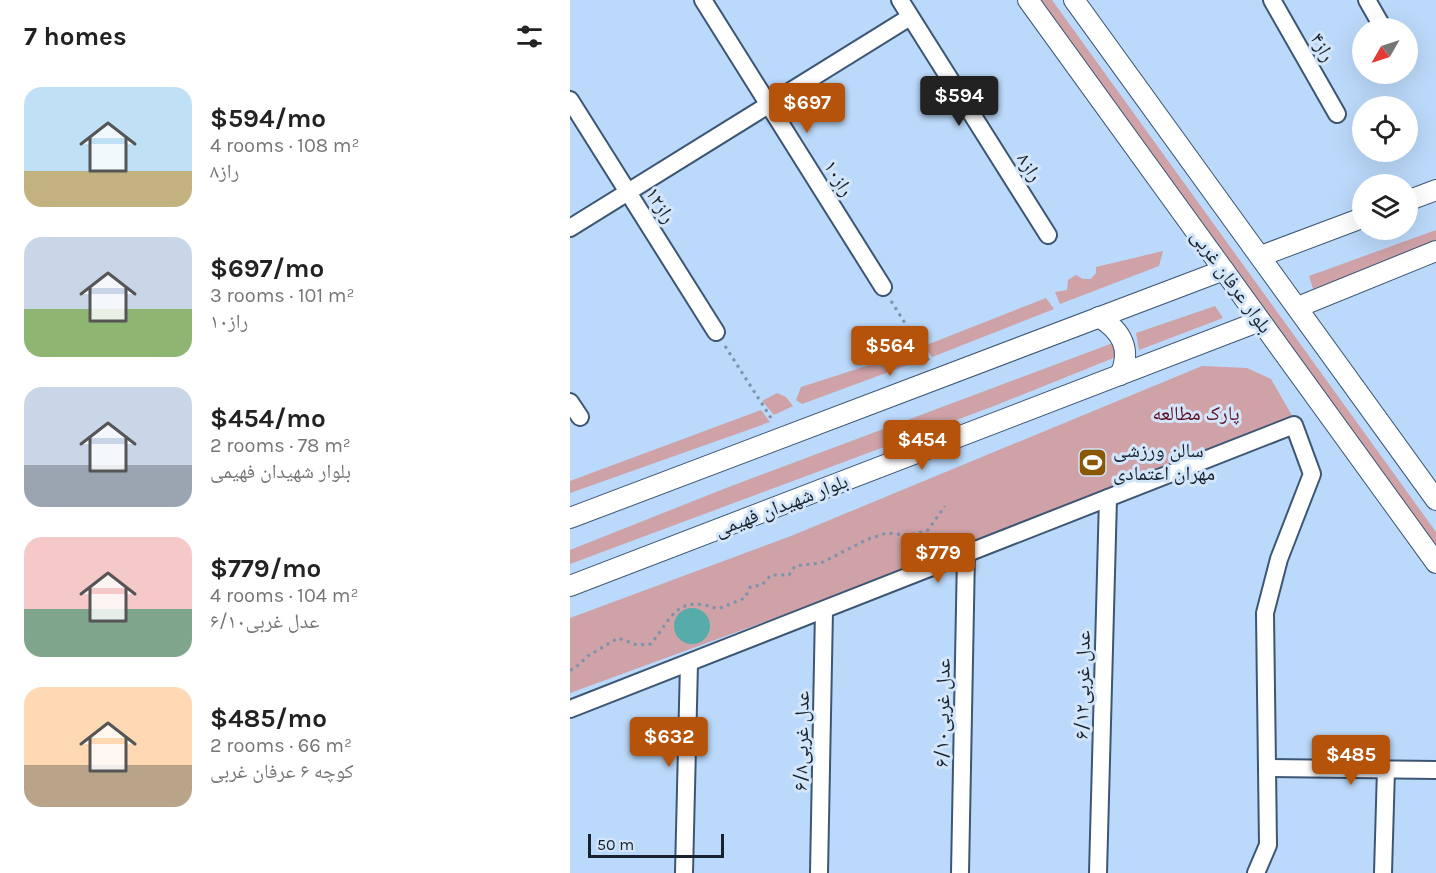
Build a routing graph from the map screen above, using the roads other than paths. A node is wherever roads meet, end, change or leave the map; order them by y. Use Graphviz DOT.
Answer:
graph roads {
  1 [pos="703,0"];
  2 [pos="900,0"];
  3 [pos="1028,0"];
  4 [pos="1074,0"];
  5 [pos="1272,0"];
  6 [pos="1366,0"];
  7 [pos="910,17"];
  8 [pos="1377,18"];
  9 [pos="570,100"];
  10 [pos="768,105"];
  11 [pos="1337,114"];
  12 [pos="1436,190"];
  13 [pos="628,192"];
  14 [pos="1418,197"];
  15 [pos="1352,222"];
  16 [pos="570,228"];
  17 [pos="1048,235"];
  18 [pos="1436,251"];
  19 [pos="1261,256"];
  20 [pos="1224,270"];
  21 [pos="883,287"];
  22 [pos="1298,308"];
  23 [pos="1099,317"];
  24 [pos="1260,321"];
  25 [pos="716,332"];
  26 [pos="1120,375"];
  27 [pos="570,402"];
  28 [pos="580,417"];
  29 [pos="1108,498"];
  30 [pos="1436,500"];
  31 [pos="570,519"];
  32 [pos="966,554"];
  33 [pos="1436,563"];
  34 [pos="570,586"];
  35 [pos="825,610"];
  36 [pos="688,663"];
  37 [pos="570,710"];
  38 [pos="1267,768"];
  39 [pos="1386,769"];
  40 [pos="1436,770"];
  41 [pos="684,873"];
  42 [pos="819,873"];
  43 [pos="960,873"];
  44 [pos="1098,873"];
  45 [pos="1256,873"];
  46 [pos="1383,873"];
  1 -- 10 [label="street, راز۱۰"];
  2 -- 7 [label="street, راز۸"];
  3 -- 20 [label="street, بلوار عرفان غربی"];
  4 -- 19 [label="street, بلوار عرفان غربی"];
  5 -- 11 [label="street, راز۴"];
  6 -- 8 [label="street"];
  7 -- 10 [label="street"];
  7 -- 17 [label="street, راز۸"];
  9 -- 13 [label="street, راز۱۲"];
  10 -- 13 [label="street"];
  10 -- 21 [label="street, راز۱۰"];
  12 -- 14 [label="street"];
  13 -- 16 [label="street"];
  13 -- 25 [label="street, راز۱۲"];
  15 -- 19 [label="street"];
  18 -- 22 [label="street"];
  19 -- 22 [label="street, بلوار عرفان غربی"];
  20 -- 23 [label="street"];
  20 -- 24 [label="street, بلوار عرفان غربی"];
  22 -- 30 [label="street, بلوار عرفان غربی"];
  23 -- 26 [label="street"];
  23 -- 31 [label="street"];
  24 -- 26 [label="street, بلوار شهیدان فهیمی"];
  24 -- 33 [label="street, بلوار عرفان غربی"];
  26 -- 34 [label="street, بلوار شهیدان فهیمی"];
  27 -- 28 [label="street"];
  29 -- 32 [label="street"];
  29 -- 38 [label="street"];
  29 -- 44 [label="street, ۶/۱۲عدل غربی"];
  32 -- 35 [label="street"];
  32 -- 43 [label="street, ۶/۱۰عدل غربی"];
  35 -- 36 [label="street"];
  35 -- 42 [label="street, ۶/۸عدل غربی"];
  36 -- 37 [label="street"];
  36 -- 41 [label="street"];
  38 -- 39 [label="street"];
  38 -- 45 [label="street"];
  39 -- 40 [label="street"];
  39 -- 46 [label="street"];
}
